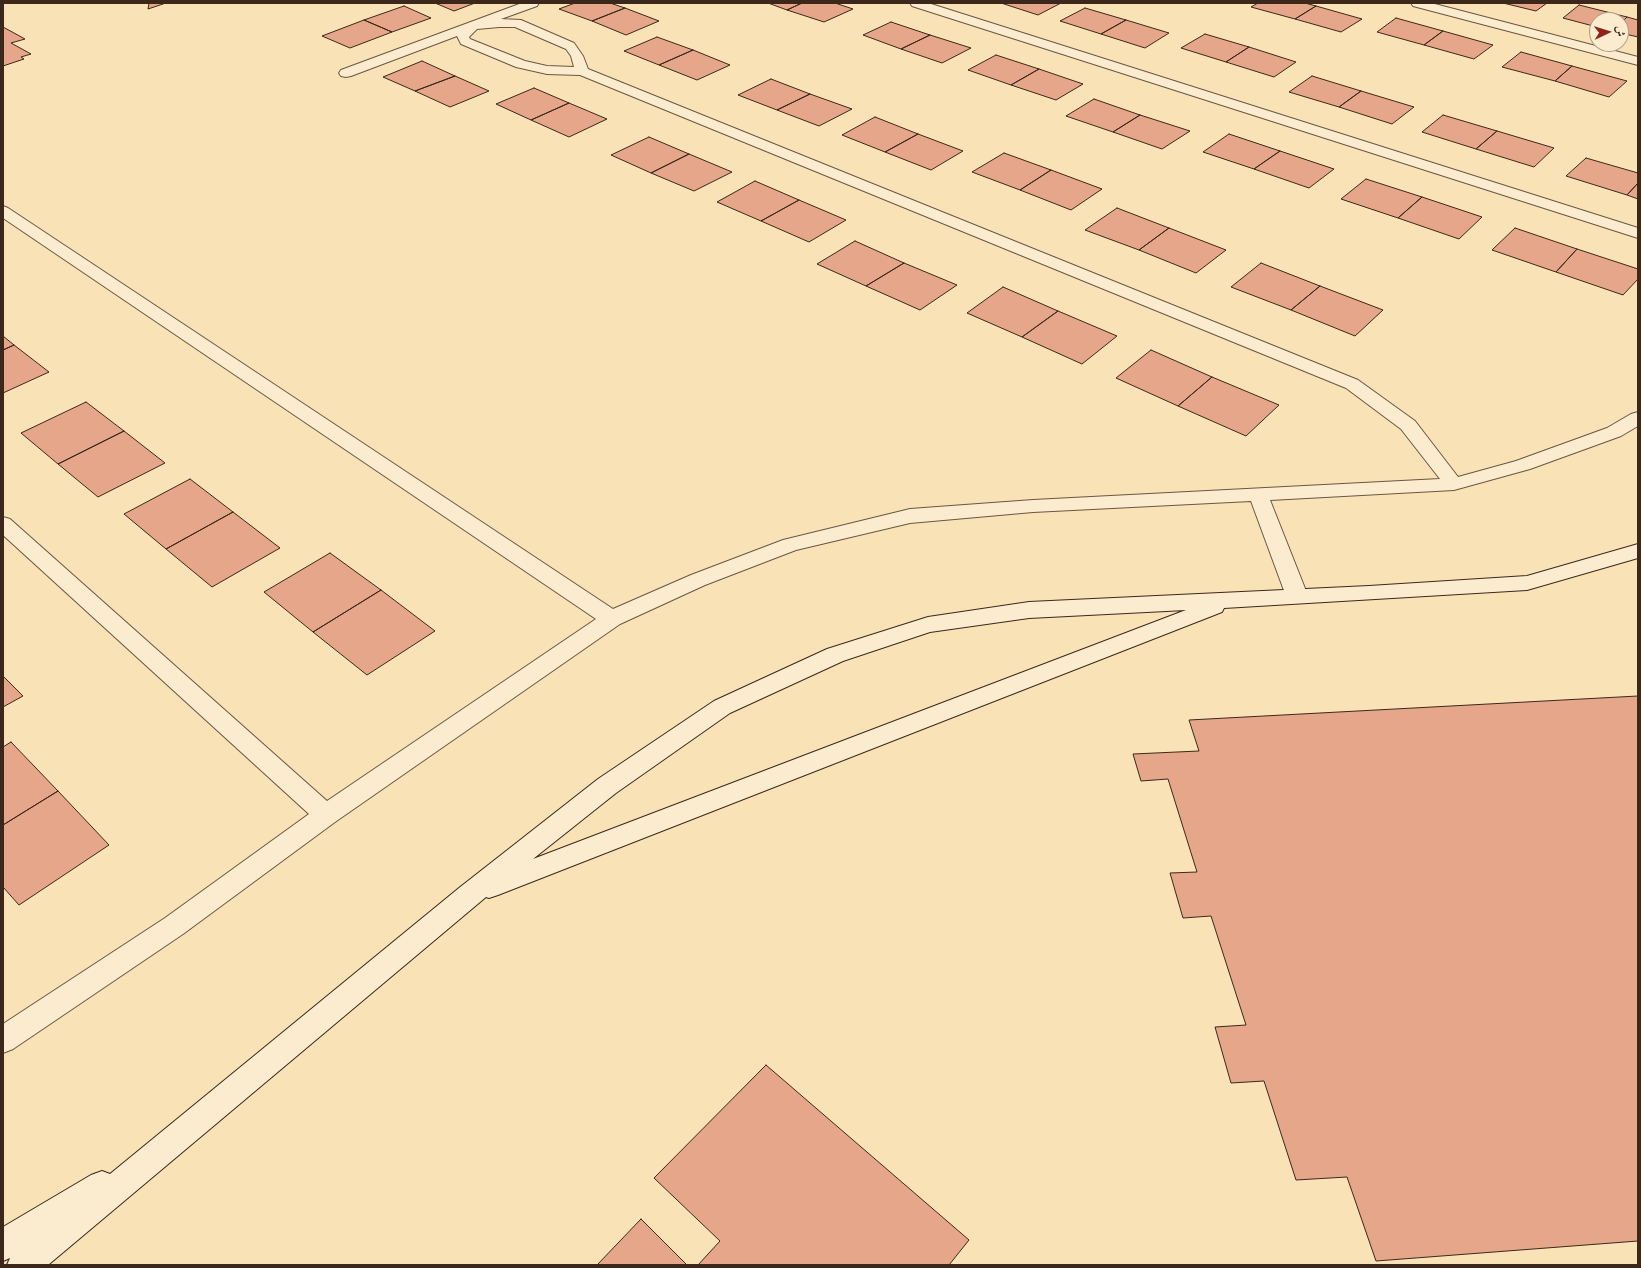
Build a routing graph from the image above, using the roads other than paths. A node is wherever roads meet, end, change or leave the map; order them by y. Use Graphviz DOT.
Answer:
graph roads {
  1 [pos="533,3"];
  2 [pos="916,3"];
  3 [pos="1417,3"];
  4 [pos="473,26"];
  5 [pos="1638,61"];
  6 [pos="582,71"];
  7 [pos="346,73"];
  8 [pos="3,211"];
  9 [pos="1638,233"];
  10 [pos="1638,418"];
  11 [pos="1454,484"];
  12 [pos="1258,494"];
  13 [pos="3,524"];
  14 [pos="1638,551"];
  15 [pos="1297,596"];
  16 [pos="1232,600"];
  17 [pos="612,619"];
  18 [pos="326,815"];
  19 [pos="468,896"];
  20 [pos="3,1040"];
  21 [pos="165,1148"];
  22 [pos="3,1245"];
  23 [pos="23,1265"];
  1 -- 4 [label="street"];
  2 -- 9 [label="street"];
  3 -- 5 [label="street"];
  4 -- 6 [label="street"];
  4 -- 6 [label="street"];
  4 -- 7 [label="street"];
  6 -- 11 [label="street"];
  8 -- 17 [label="street"];
  10 -- 11 [label="street"];
  11 -- 12 [label="street"];
  12 -- 15 [label="street"];
  12 -- 17 [label="street"];
  13 -- 18 [label="street"];
  14 -- 15 [label="street"];
  15 -- 16 [label="street"];
  16 -- 19 [label="street"];
  16 -- 19 [label="street"];
  17 -- 18 [label="street"];
  18 -- 20 [label="street"];
  19 -- 21 [label="street"];
  21 -- 22 [label="street"];
  21 -- 23 [label="street"];
}
